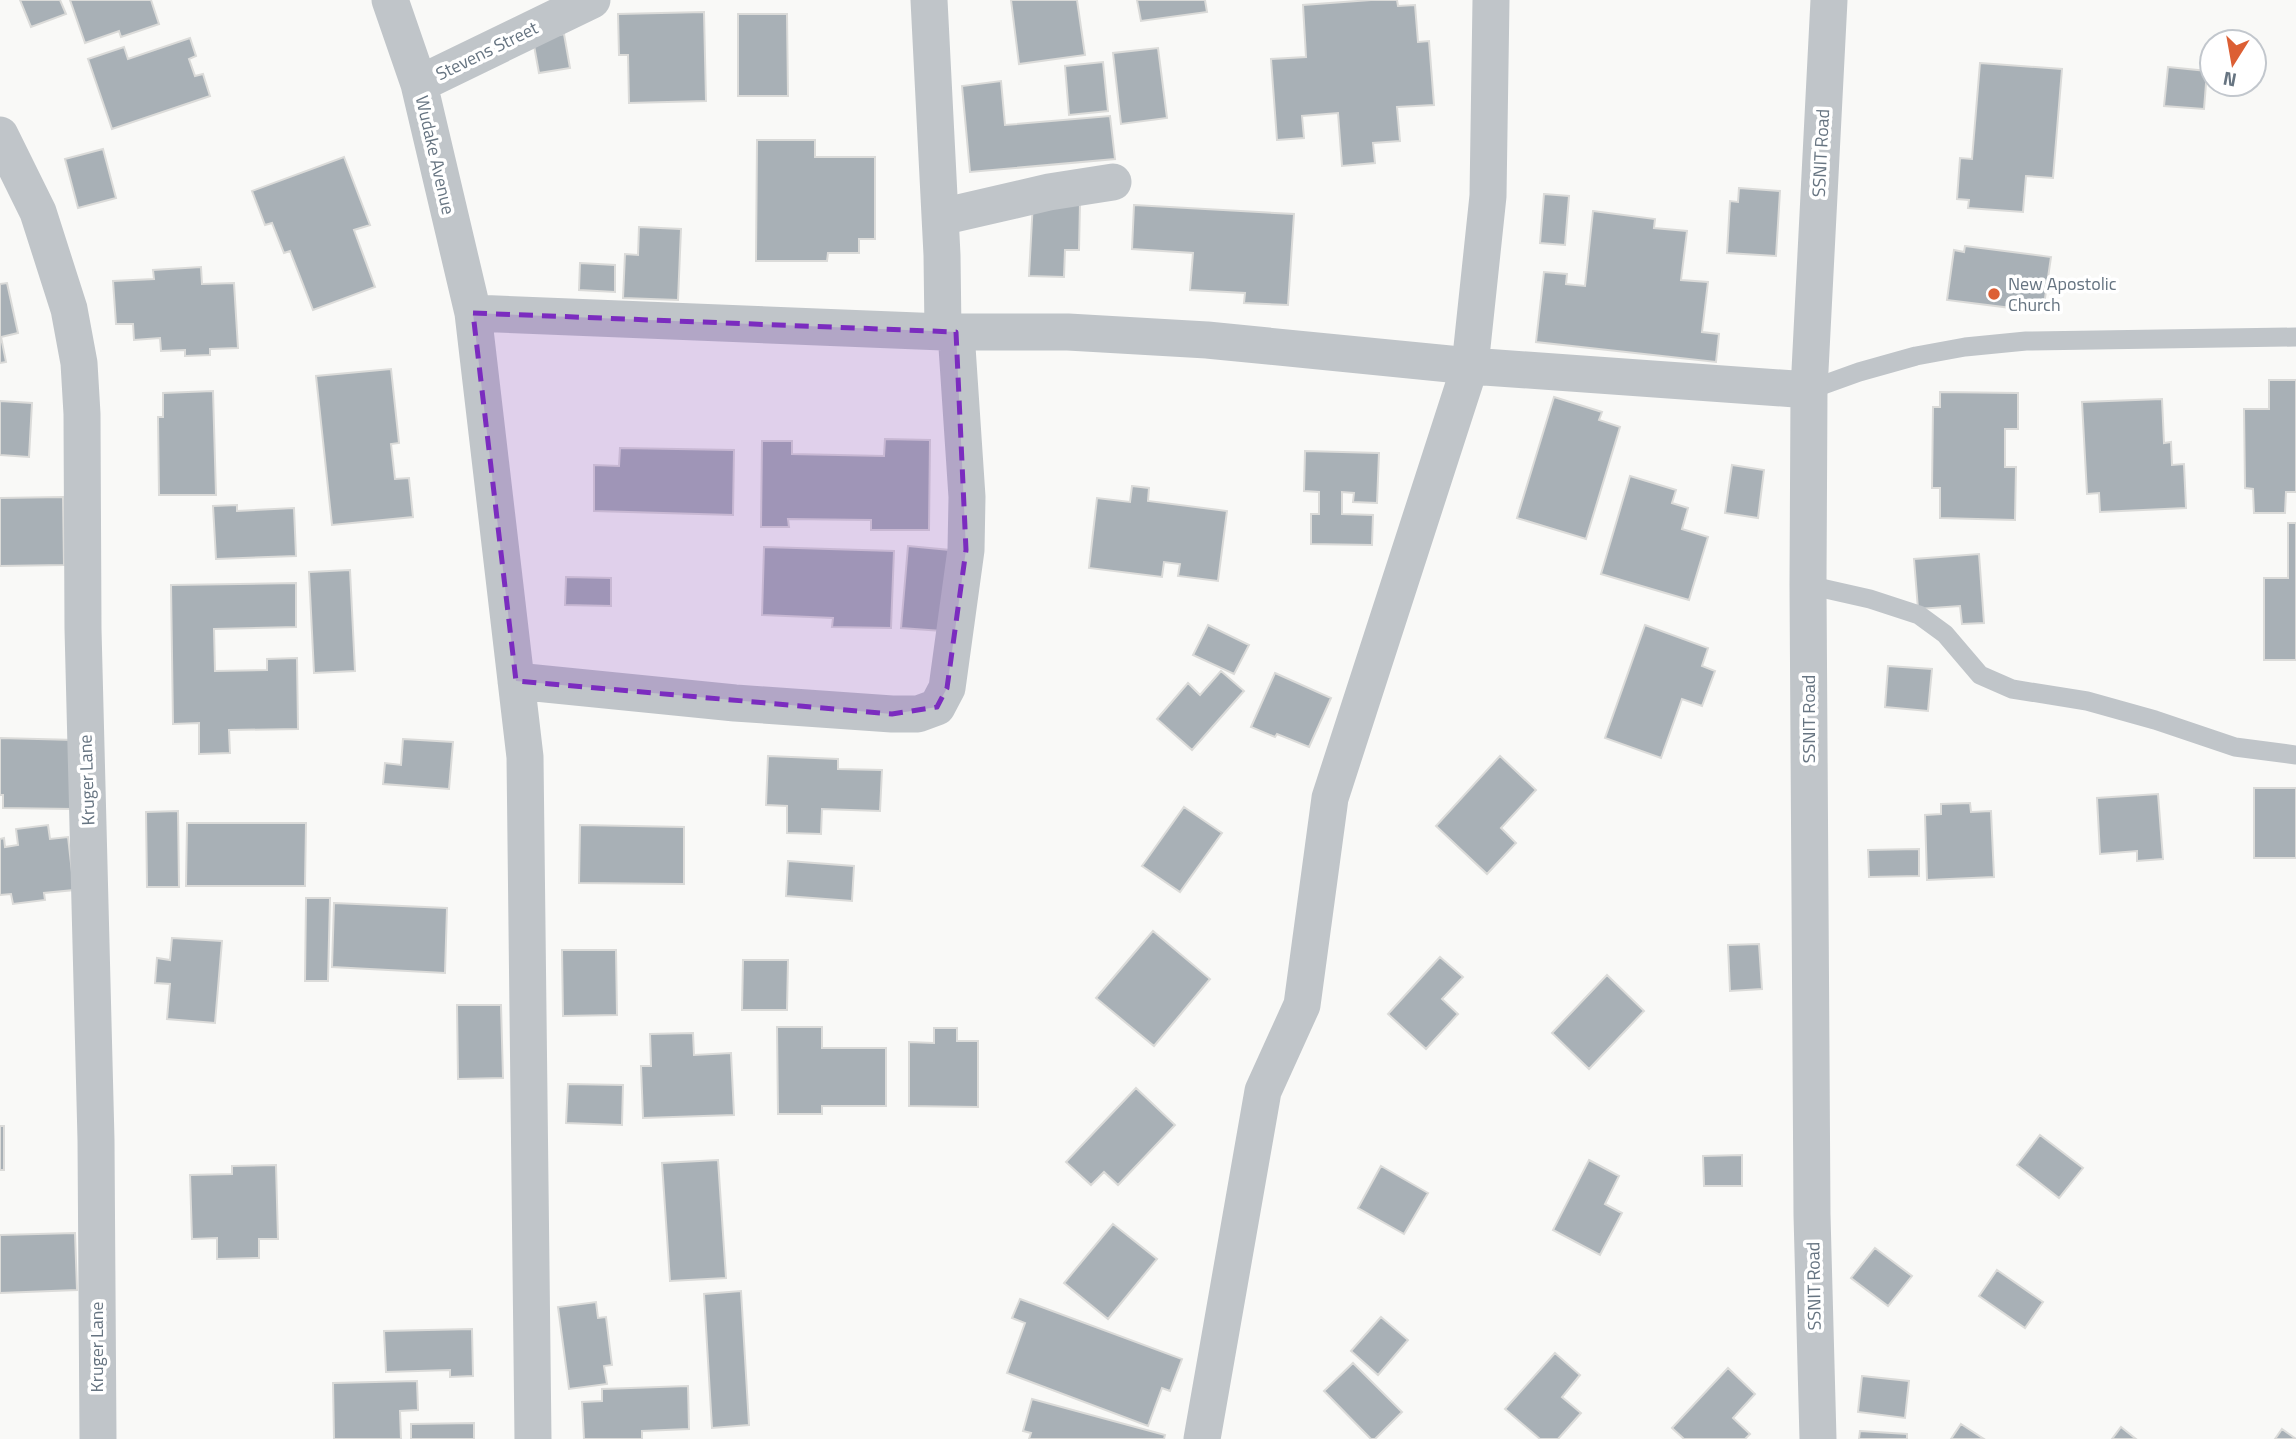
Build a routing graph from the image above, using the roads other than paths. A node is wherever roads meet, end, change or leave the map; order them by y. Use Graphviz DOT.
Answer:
graph roads {
  1 [pos="390,0"];
  2 [pos="592,0"];
  3 [pos="929,0"];
  4 [pos="1491,0"];
  5 [pos="1829,0"];
  6 [pos="419,84"];
  7 [pos="0,135"];
  8 [pos="1113,182"];
  9 [pos="12,189"];
  10 [pos="941,217"];
  11 [pos="473,313"];
  12 [pos="950,332"];
  13 [pos="2296,337"];
  14 [pos="1470,366"];
  15 [pos="1809,390"];
  16 [pos="1808,585"];
  17 [pos="516,681"];
  18 [pos="2296,755"];
  19 [pos="98,1439"];
  20 [pos="533,1439"];
  21 [pos="1202,1439"];
  22 [pos="1818,1439"];
  1 -- 6 [label="street, Wudake Avenue"];
  2 -- 6 [label="street, Stevens Street"];
  3 -- 10 [label="street"];
  4 -- 14 [label="street"];
  5 -- 15 [label="street, SSNIT Road"];
  6 -- 11 [label="street, Wudake Avenue"];
  7 -- 9 [label="street, Kruger Lane"];
  8 -- 10 [label="street"];
  9 -- 19 [label="street, Kruger Lane"];
  10 -- 12 [label="street"];
  11 -- 12 [label="street"];
  11 -- 17 [label="street, Wudake Avenue"];
  12 -- 14 [label="street"];
  12 -- 17 [label="street"];
  13 -- 15 [label="lane"];
  14 -- 15 [label="street"];
  14 -- 21 [label="street"];
  15 -- 16 [label="street, SSNIT Road"];
  16 -- 18 [label="lane"];
  16 -- 22 [label="street, SSNIT Road"];
  17 -- 20 [label="street, Wudake Avenue"];
}
